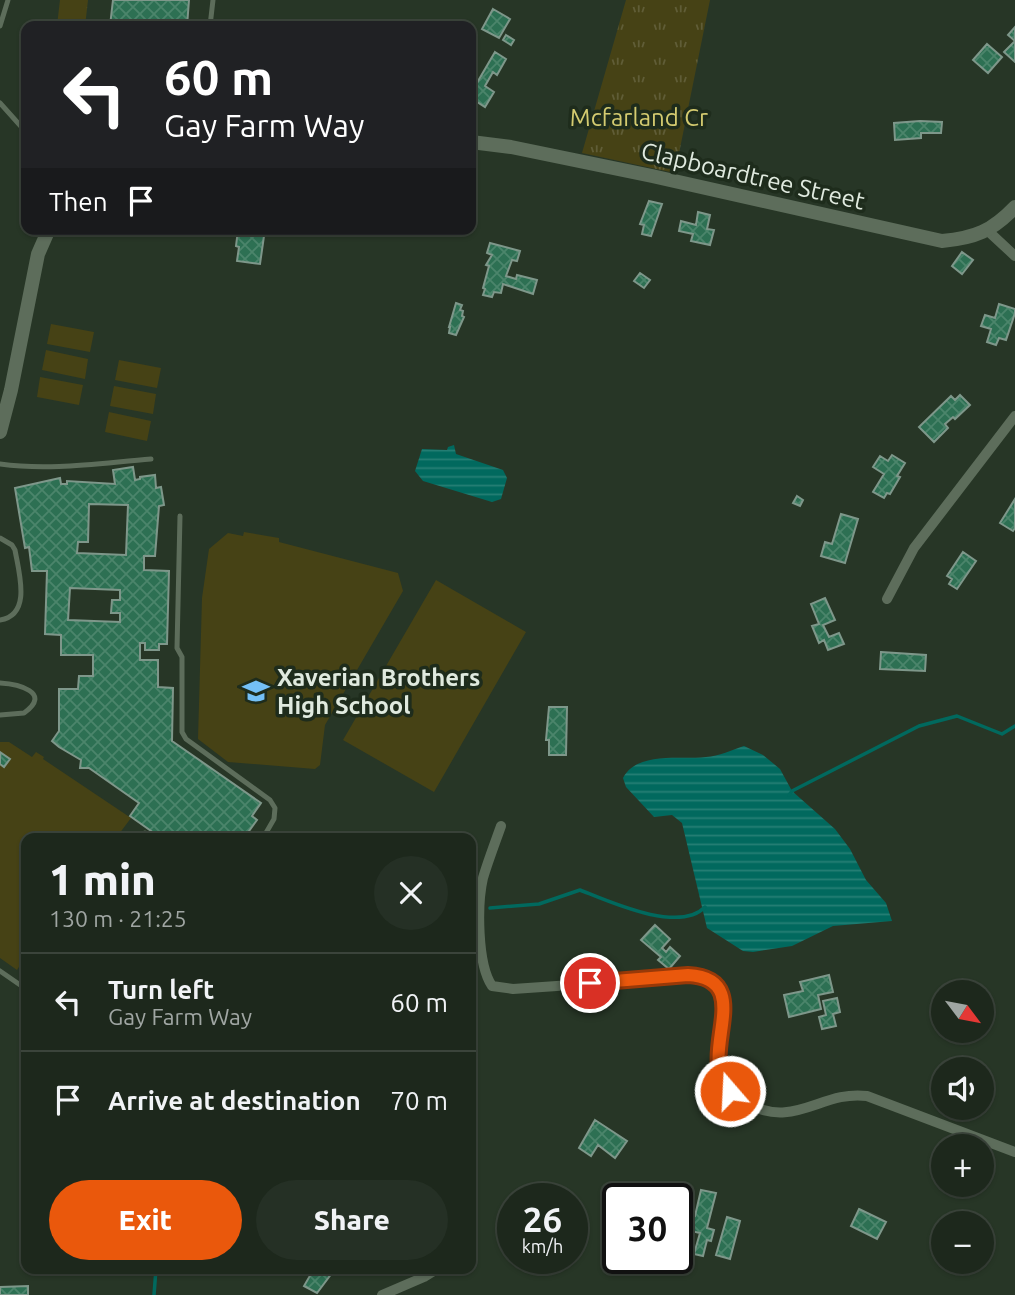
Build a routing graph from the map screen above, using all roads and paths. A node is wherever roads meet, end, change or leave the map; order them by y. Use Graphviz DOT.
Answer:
graph roads {
  1 [pos="8,0"];
  2 [pos="213,0"];
  3 [pos="211,21"];
  4 [pos="0,26"];
  5 [pos="0,103"];
  6 [pos="21,126"];
  7 [pos="476,143"];
  8 [pos="1015,207"];
  9 [pos="987,230"];
  10 [pos="46,235"];
  11 [pos="1015,256"];
  12 [pos="1015,416"];
  13 [pos="0,432"];
  14 [pos="150,459"];
  15 [pos="0,464"];
  16 [pos="180,516"];
  17 [pos="0,538"];
  18 [pos="887,599"];
  19 [pos="0,621"];
  20 [pos="0,683"];
  21 [pos="0,715"];
  22 [pos="501,826"];
  23 [pos="266,833"];
  24 [pos="0,971"];
  25 [pos="21,986"];
  26 [pos="1015,1152"];
  27 [pos="429,1274"];
  28 [pos="382,1295"];
  1 -- 4 [label="lane"];
  2 -- 3 [label="lane"];
  5 -- 6 [label="lane"];
  7 -- 9 [label="main road, Clapboardtree Street"];
  8 -- 9 [label="main road, Clapboardtree Street"];
  9 -- 11 [label="street"];
  10 -- 13 [label="main road"];
  12 -- 18 [label="street"];
  14 -- 15 [label="lane"];
  16 -- 23 [label="lane"];
  17 -- 19 [label="lane"];
  20 -- 21 [label="lane"];
  22 -- 26 [label="street"];
  24 -- 25 [label="lane"];
  27 -- 28 [label="street"];
}
